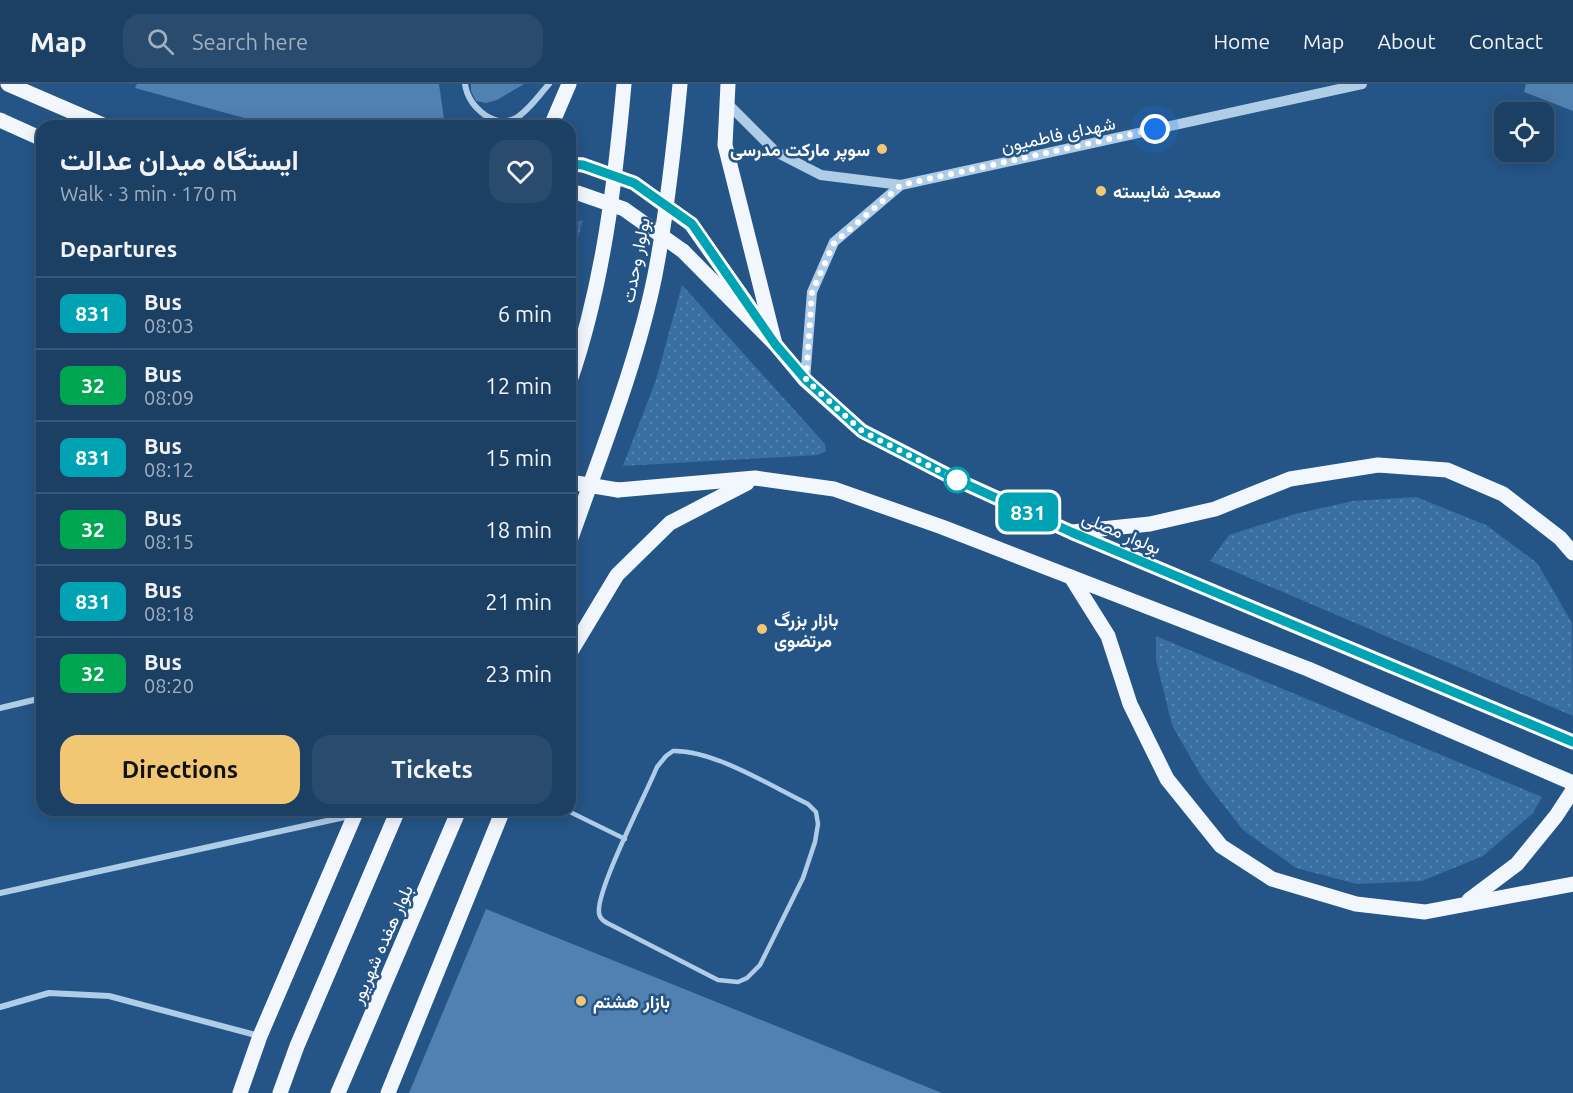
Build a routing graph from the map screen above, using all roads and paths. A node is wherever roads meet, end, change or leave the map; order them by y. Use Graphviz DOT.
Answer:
graph roads {
  1 [pos="8,84"];
  2 [pos="465,84"];
  3 [pos="549,84"];
  4 [pos="569,84"];
  5 [pos="624,84"];
  6 [pos="680,84"];
  7 [pos="728,84"];
  8 [pos="1362,84"];
  9 [pos="727,103"];
  10 [pos="0,120"];
  11 [pos="91,120"];
  12 [pos="495,120"];
  13 [pos="512,120"];
  14 [pos="554,120"];
  15 [pos="36,135"];
  16 [pos="576,165"];
  17 [pos="901,185"];
  18 [pos="576,195"];
  19 [pos="775,344"];
  20 [pos="576,364"];
  21 [pos="806,380"];
  22 [pos="755,478"];
  23 [pos="576,483"];
  24 [pos="576,524"];
  25 [pos="1071,532"];
  26 [pos="1573,554"];
  27 [pos="1071,577"];
  28 [pos="576,640"];
  29 [pos="36,699"];
  30 [pos="0,708"];
  31 [pos="1573,742"];
  32 [pos="1573,783"];
  33 [pos="1573,790"];
  34 [pos="576,815"];
  35 [pos="338,816"];
  36 [pos="354,816"];
  37 [pos="395,816"];
  38 [pos="456,816"];
  39 [pos="501,816"];
  40 [pos="625,839"];
  41 [pos="1573,884"];
  42 [pos="0,893"];
  43 [pos="1465,904"];
  44 [pos="0,1007"];
  45 [pos="260,1036"];
  46 [pos="240,1093"];
  47 [pos="280,1093"];
  48 [pos="338,1093"];
  49 [pos="388,1093"];
  1 -- 11 [label="main road"];
  2 -- 12 [label="street"];
  3 -- 13 [label="street"];
  4 -- 14 [label="main road"];
  5 -- 20 [label="main road, بولوار وحدت"];
  6 -- 24 [label="main road, بولوار وحدت"];
  7 -- 9 [label="main road"];
  8 -- 17 [label="street, شهدای فاطمیون"];
  9 -- 17 [label="street, شهدای فاطمیون"];
  9 -- 19 [label="main road"];
  10 -- 15 [label="main road"];
  16 -- 19 [label="main road, bridge"];
  17 -- 21 [label="street, شهدای فاطمیون"];
  18 -- 19 [label="main road, بولوار مصلی, bridge"];
  19 -- 21 [label="main road, بولوار مصلی"];
  21 -- 25 [label="main road, بولوار مصلی"];
  22 -- 23 [label="main road, bridge"];
  22 -- 27 [label="main road"];
  22 -- 28 [label="main road"];
  25 -- 26 [label="main road"];
  25 -- 31 [label="main road, بولوار مصلی"];
  27 -- 32 [label="main road"];
  27 -- 43 [label="main road"];
  29 -- 30 [label="street"];
  33 -- 43 [label="main road"];
  34 -- 40 [label="lane"];
  35 -- 42 [label="street"];
  36 -- 45 [label="main road"];
  37 -- 47 [label="main road, بلوار هفده شهریور"];
  38 -- 48 [label="main road, بلوار هفده شهریور"];
  39 -- 49 [label="main road"];
  40 -- 40 [label="lane"];
  41 -- 43 [label="main road"];
  44 -- 45 [label="street"];
  45 -- 46 [label="main road"];
}
